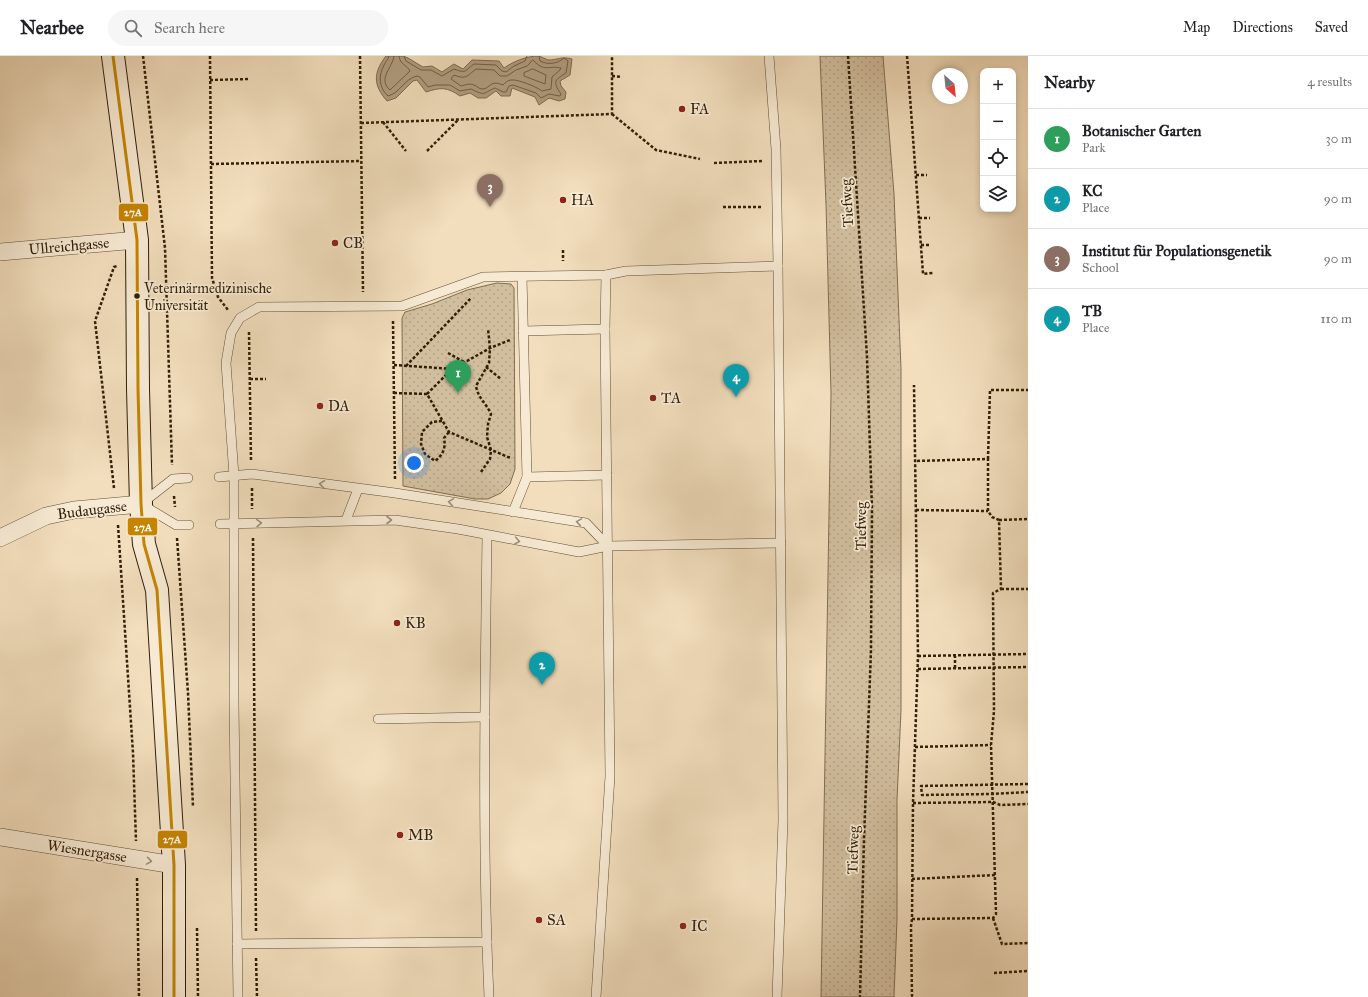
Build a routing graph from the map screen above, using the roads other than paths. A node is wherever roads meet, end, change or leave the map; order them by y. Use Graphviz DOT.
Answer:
graph roads {
  1 [pos="114,56"];
  2 [pos="769,56"];
  3 [pos="137,250"];
  4 [pos="0,252"];
  5 [pos="778,266"];
  6 [pos="606,275"];
  7 [pos="522,277"];
  8 [pos="605,329"];
  9 [pos="523,336"];
  10 [pos="607,475"];
  11 [pos="234,476"];
  12 [pos="219,477"];
  13 [pos="188,478"];
  14 [pos="527,478"];
  15 [pos="358,488"];
  16 [pos="141,504"];
  17 [pos="513,512"];
  18 [pos="346,520"];
  19 [pos="220,524"];
  20 [pos="234,524"];
  21 [pos="189,525"];
  22 [pos="487,536"];
  23 [pos="0,538"];
  24 [pos="780,543"];
  25 [pos="608,546"];
  26 [pos="485,717"];
  27 [pos="378,719"];
  28 [pos="0,837"];
  29 [pos="174,865"];
  30 [pos="487,942"];
  31 [pos="237,944"];
  32 [pos="174,997"];
  33 [pos="238,997"];
  34 [pos="489,997"];
  35 [pos="596,997"];
  36 [pos="777,997"];
  1 -- 3 [label="street"];
  2 -- 5 [label="lane"];
  3 -- 4 [label="street, Ullreichgasse"];
  3 -- 16 [label="street"];
  5 -- 6 [label="lane"];
  5 -- 24 [label="lane"];
  6 -- 7 [label="lane"];
  6 -- 8 [label="lane"];
  7 -- 9 [label="lane"];
  7 -- 11 [label="lane"];
  8 -- 9 [label="lane"];
  8 -- 10 [label="lane"];
  9 -- 14 [label="lane"];
  10 -- 14 [label="lane"];
  10 -- 25 [label="lane"];
  11 -- 12 [label="lane"];
  15 -- 11 [label="lane, one-way"];
  11 -- 20 [label="lane"];
  13 -- 16 [label="lane"];
  14 -- 17 [label="lane"];
  17 -- 15 [label="lane, one-way"];
  15 -- 18 [label="lane"];
  16 -- 21 [label="lane"];
  16 -- 23 [label="street, Budaugasse"];
  16 -- 29 [label="street"];
  25 -- 17 [label="lane, one-way"];
  20 -- 18 [label="lane, one-way"];
  18 -- 22 [label="lane, one-way"];
  19 -- 20 [label="lane"];
  20 -- 31 [label="lane"];
  22 -- 25 [label="lane, one-way"];
  22 -- 26 [label="lane"];
  24 -- 25 [label="lane"];
  24 -- 36 [label="lane"];
  25 -- 35 [label="lane"];
  26 -- 27 [label="lane"];
  26 -- 30 [label="lane"];
  28 -- 29 [label="street, Wiesnergasse, one-way"];
  29 -- 32 [label="street"];
  30 -- 31 [label="lane"];
  30 -- 34 [label="lane"];
  31 -- 33 [label="lane"];
}
